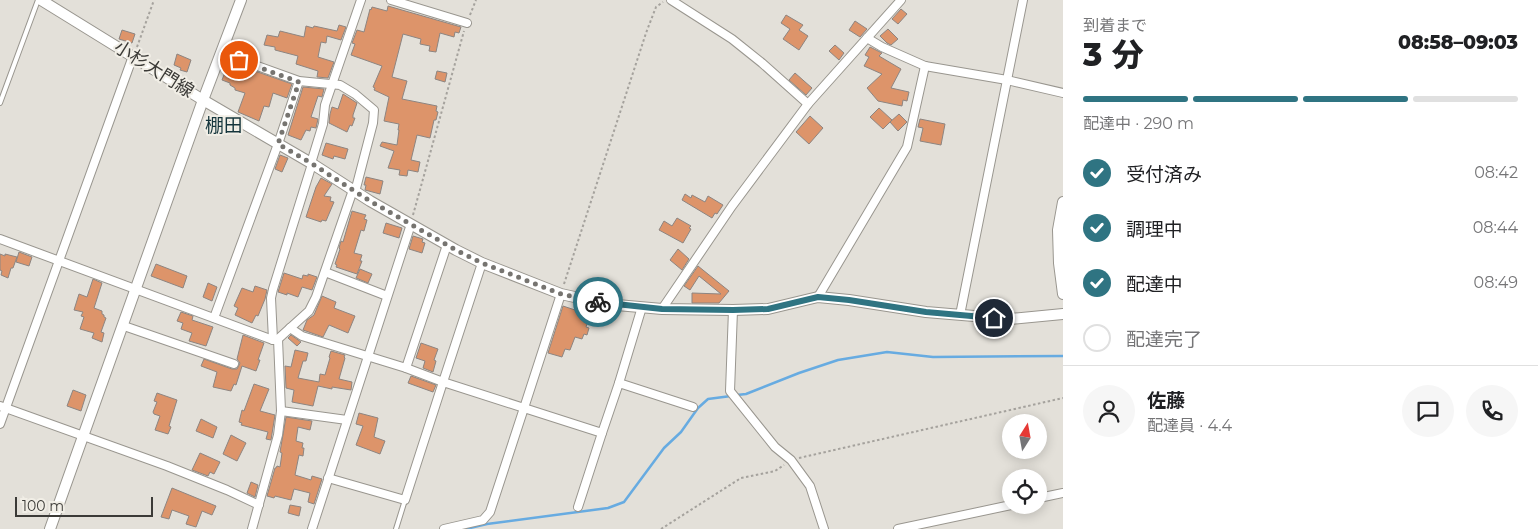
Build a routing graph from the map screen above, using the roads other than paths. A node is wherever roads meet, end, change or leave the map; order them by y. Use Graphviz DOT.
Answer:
graph roads {
  1 [pos="40,0"];
  2 [pos="241,0"];
  3 [pos="361,0"];
  4 [pos="391,0"];
  5 [pos="671,0"];
  6 [pos="901,0"];
  7 [pos="1023,0"];
  8 [pos="467,23"];
  9 [pos="867,38"];
  10 [pos="221,53"];
  11 [pos="133,56"];
  12 [pos="924,66"];
  13 [pos="1007,80"];
  14 [pos="299,82"];
  15 [pos="333,84"];
  16 [pos="1063,93"];
  17 [pos="203,100"];
  18 [pos="0,103"];
  19 [pos="808,104"];
  20 [pos="278,144"];
  21 [pos="312,163"];
  22 [pos="354,191"];
  23 [pos="1063,202"];
  24 [pos="411,224"];
  25 [pos="0,239"];
  26 [pos="447,245"];
  27 [pos="60,260"];
  28 [pos="482,263"];
  29 [pos="325,272"];
  30 [pos="137,289"];
  31 [pos="561,294"];
  32 [pos="1063,294"];
  33 [pos="387,296"];
  34 [pos="818,297"];
  35 [pos="642,307"];
  36 [pos="662,309"];
  37 [pos="733,310"];
  38 [pos="1063,314"];
  39 [pos="960,315"];
  40 [pos="214,318"];
  41 [pos="124,326"];
  42 [pos="290,328"];
  43 [pos="275,340"];
  44 [pos="367,356"];
  45 [pos="234,364"];
  46 [pos="406,368"];
  47 [pos="443,382"];
  48 [pos="619,383"];
  49 [pos="3,407"];
  50 [pos="693,407"];
  51 [pos="524,408"];
  52 [pos="281,411"];
  53 [pos="347,420"];
  54 [pos="0,424"];
  55 [pos="602,433"];
  56 [pos="83,437"];
  57 [pos="328,478"];
  58 [pos="1063,493"];
  59 [pos="1047,496"];
  60 [pos="405,500"];
  61 [pos="259,506"];
  62 [pos="578,507"];
  63 [pos="1002,507"];
  64 [pos="50,529"];
  65 [pos="252,529"];
  66 [pos="312,529"];
  67 [pos="396,529"];
  68 [pos="444,529"];
  69 [pos="824,529"];
  70 [pos="898,529"];
  1 -- 11 [label="main road, 小杉大門線"];
  1 -- 18 [label="lane"];
  2 -- 10 [label="main road"];
  3 -- 15 [label="street"];
  4 -- 8 [label="street"];
  5 -- 19 [label="street"];
  6 -- 9 [label="street"];
  7 -- 13 [label="street"];
  9 -- 12 [label="street"];
  9 -- 19 [label="street"];
  10 -- 14 [label="street"];
  10 -- 17 [label="main road"];
  11 -- 17 [label="main road, 小杉大門線"];
  11 -- 27 [label="street"];
  12 -- 13 [label="street"];
  12 -- 34 [label="street"];
  13 -- 16 [label="street"];
  13 -- 39 [label="street"];
  14 -- 15 [label="street"];
  14 -- 20 [label="street"];
  15 -- 21 [label="street"];
  15 -- 22 [label="street"];
  17 -- 20 [label="main road, 小杉大門線"];
  17 -- 30 [label="main road"];
  19 -- 36 [label="street"];
  20 -- 21 [label="main road, 小杉大門線"];
  20 -- 40 [label="street"];
  21 -- 22 [label="main road, 小杉大門線"];
  21 -- 43 [label="street"];
  22 -- 24 [label="main road, 小杉大門線"];
  22 -- 29 [label="street"];
  23 -- 32 [label="main road"];
  24 -- 26 [label="main road, 小杉大門線"];
  24 -- 33 [label="street"];
  25 -- 27 [label="street"];
  26 -- 28 [label="main road, 小杉大門線"];
  26 -- 46 [label="street"];
  27 -- 30 [label="street"];
  27 -- 49 [label="street"];
  28 -- 31 [label="main road, 小杉大門線"];
  28 -- 47 [label="street"];
  29 -- 33 [label="street"];
  29 -- 42 [label="street"];
  30 -- 40 [label="street"];
  30 -- 41 [label="main road"];
  31 -- 35 [label="main road, 小杉大門線"];
  31 -- 51 [label="street"];
  33 -- 44 [label="street"];
  34 -- 37 [label="main road, 小杉大門線"];
  34 -- 39 [label="main road, 小杉大門線"];
  35 -- 36 [label="main road, 小杉大門線"];
  35 -- 48 [label="street"];
  36 -- 37 [label="main road, 小杉大門線"];
  37 -- 69 [label="street"];
  38 -- 39 [label="main road, 小杉大門線"];
  40 -- 43 [label="street"];
  41 -- 45 [label="street"];
  41 -- 56 [label="main road"];
  42 -- 43 [label="street"];
  42 -- 44 [label="street"];
  43 -- 52 [label="street"];
  44 -- 46 [label="street"];
  44 -- 53 [label="street"];
  46 -- 47 [label="street"];
  47 -- 51 [label="street"];
  47 -- 60 [label="street"];
  48 -- 50 [label="street"];
  48 -- 55 [label="street"];
  49 -- 54 [label="street"];
  49 -- 56 [label="street"];
  51 -- 55 [label="street"];
  51 -- 68 [label="street"];
  52 -- 53 [label="street"];
  52 -- 61 [label="street"];
  53 -- 57 [label="street"];
  55 -- 62 [label="street"];
  56 -- 61 [label="street"];
  56 -- 64 [label="main road"];
  57 -- 60 [label="street"];
  57 -- 66 [label="street"];
  58 -- 59 [label="street"];
  60 -- 67 [label="lane"];
  61 -- 65 [label="street"];
  63 -- 70 [label="street"];
}
